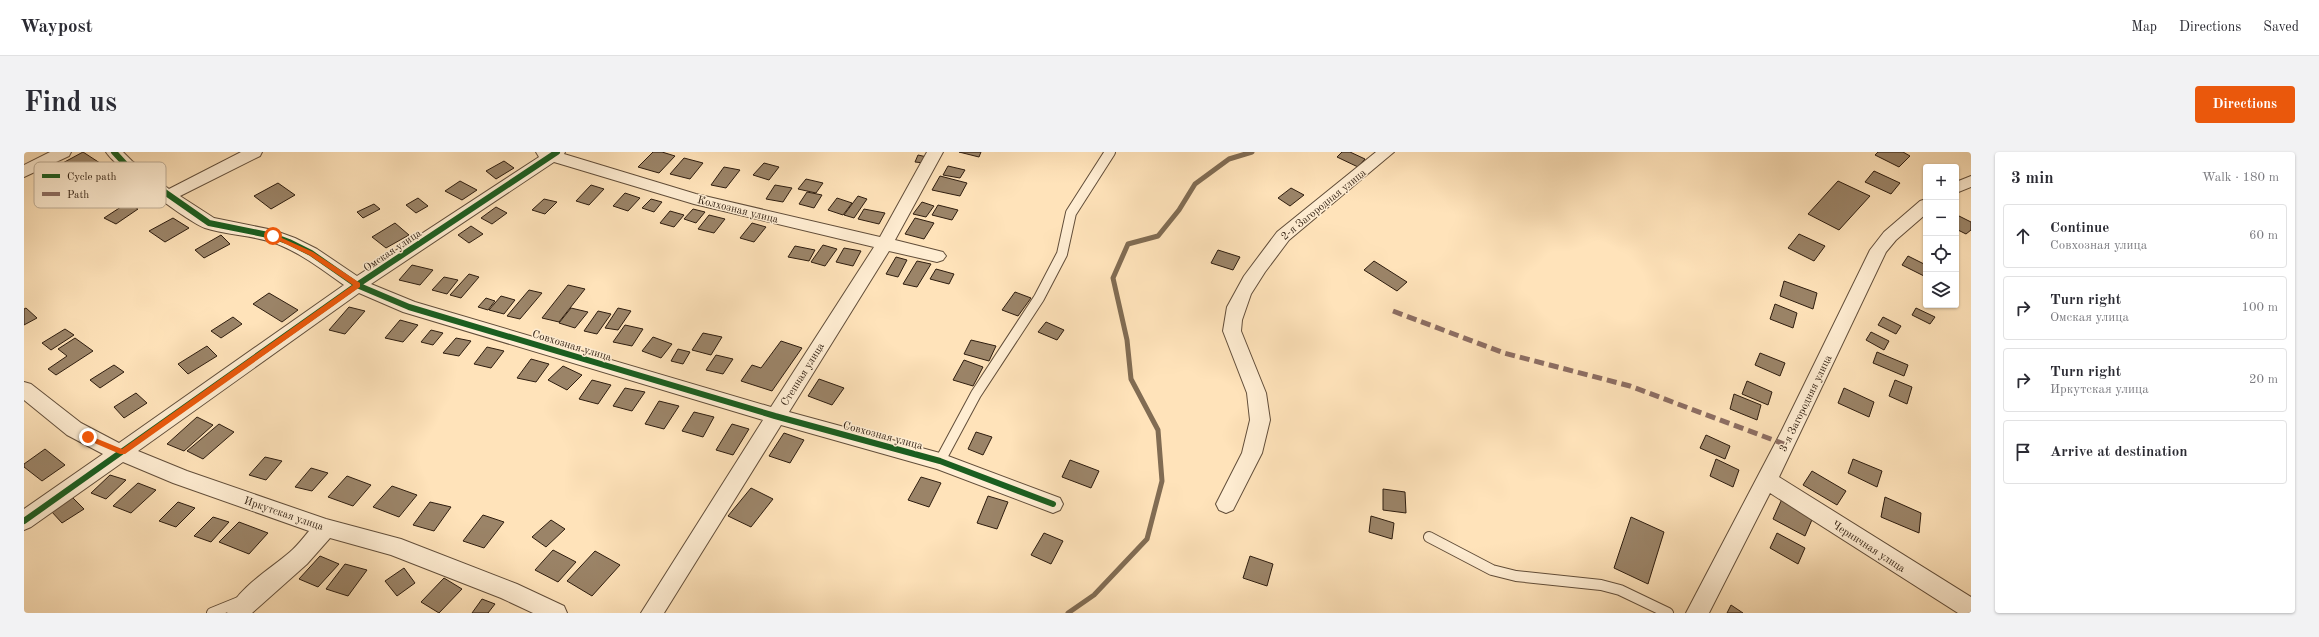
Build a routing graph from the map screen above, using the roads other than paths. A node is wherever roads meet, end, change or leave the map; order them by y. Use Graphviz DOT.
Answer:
graph roads {
  1 [pos="63,152"];
  2 [pos="114,152"];
  3 [pos="254,152"];
  4 [pos="935,152"];
  5 [pos="1110,152"];
  6 [pos="1386,152"];
  7 [pos="550,153"];
  8 [pos="44,162"];
  9 [pos="123,162"];
  10 [pos="34,167"];
  11 [pos="24,172"];
  12 [pos="1971,181"];
  13 [pos="1959,187"];
  14 [pos="168,196"];
  15 [pos="1923,208"];
  16 [pos="885,243"];
  17 [pos="937,256"];
  18 [pos="357,285"];
  19 [pos="24,390"];
  20 [pos="775,416"];
  21 [pos="123,452"];
  22 [pos="940,461"];
  23 [pos="1768,481"];
  24 [pos="1052,504"];
  25 [pos="1226,504"];
  26 [pos="24,521"];
  27 [pos="326,528"];
  28 [pos="1429,537"];
  29 [pos="253,596"];
  30 [pos="1971,609"];
  31 [pos="212,613"];
  32 [pos="238,613"];
  33 [pos="556,613"];
  34 [pos="652,613"];
  35 [pos="1668,613"];
  36 [pos="1697,613"];
  1 -- 8 [label="street"];
  2 -- 9 [label="street, Совхозная улица"];
  3 -- 14 [label="street"];
  4 -- 16 [label="street, Степная улица"];
  5 -- 22 [label="lane"];
  6 -- 25 [label="street, 2-я Загородная улица"];
  7 -- 16 [label="street, Колхозная улица"];
  7 -- 18 [label="street, Омская улица"];
  10 -- 11 [label="street"];
  12 -- 13 [label="street"];
  14 -- 18 [label="street, Совхозная улица"];
  15 -- 23 [label="street, 3-я Загородняя улица"];
  16 -- 17 [label="street, Колхозная улица"];
  16 -- 20 [label="street, Степная улица"];
  18 -- 20 [label="street, Совхозная улица"];
  18 -- 21 [label="street, Омская улица"];
  19 -- 21 [label="street, Иркутская улица"];
  20 -- 22 [label="street, Совхозная улица"];
  20 -- 34 [label="street, Степная улица"];
  21 -- 26 [label="street, Омская улица"];
  21 -- 27 [label="street, Иркутская улица"];
  22 -- 24 [label="street, Совхозная улица"];
  23 -- 30 [label="street, Черничная улица"];
  23 -- 36 [label="street, 3-я Загородняя улица"];
  27 -- 29 [label="street"];
  27 -- 33 [label="street, Иркутская улица"];
  28 -- 35 [label="lane"];
  29 -- 31 [label="lane"];
  29 -- 32 [label="street"];
}
